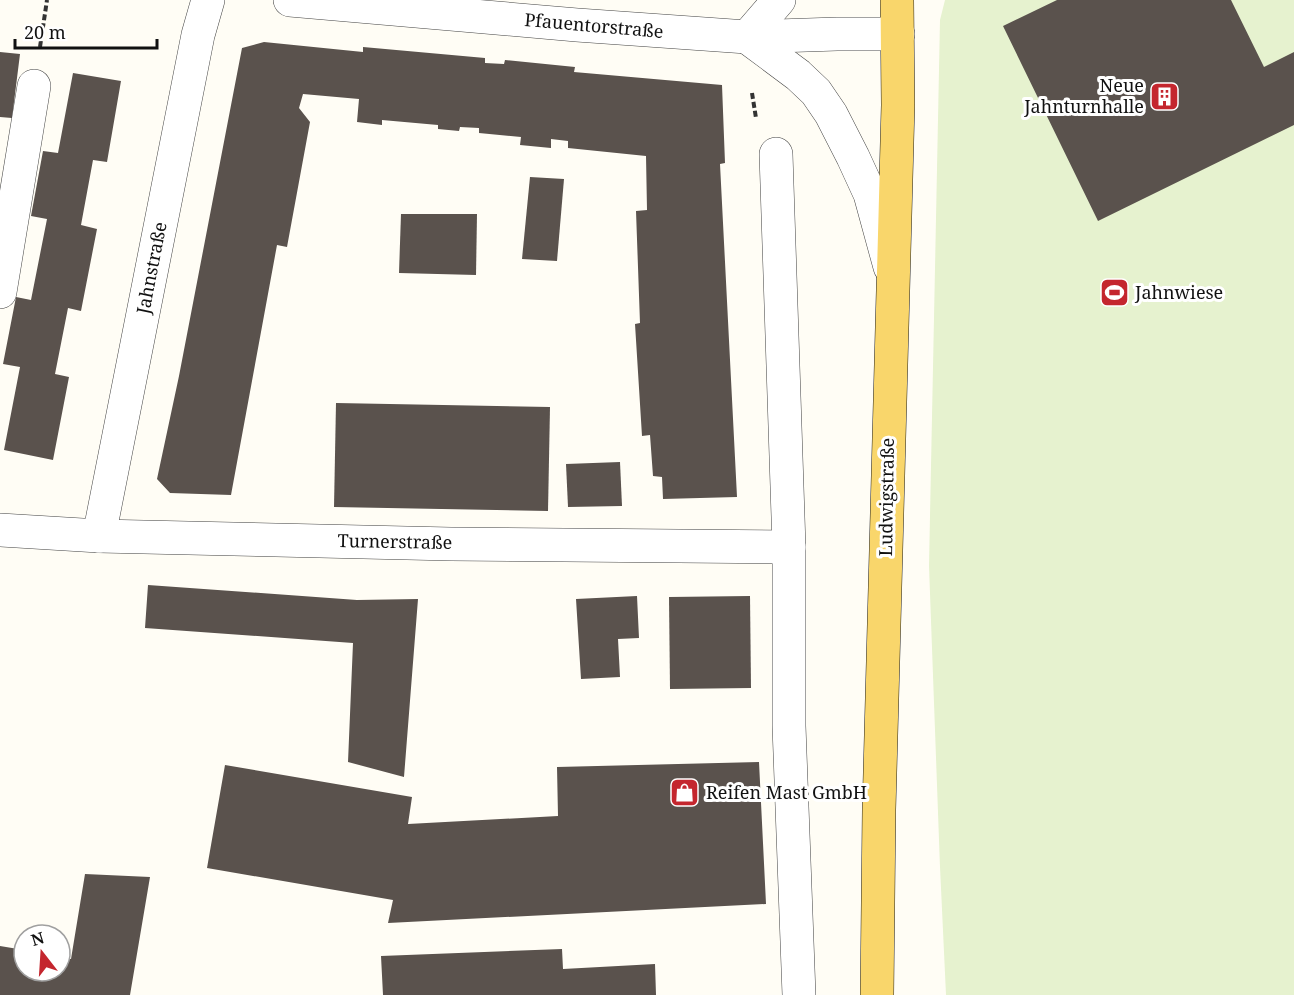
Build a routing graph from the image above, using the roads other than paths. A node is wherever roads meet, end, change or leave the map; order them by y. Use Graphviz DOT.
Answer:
graph roads {
  1 [pos="208,0"];
  2 [pos="290,0"];
  3 [pos="779,0"];
  4 [pos="897,0"];
  5 [pos="898,34"];
  6 [pos="747,37"];
  7 [pos="34,86"];
  8 [pos="776,154"];
  9 [pos="893,275"];
  10 [pos="0,292"];
  11 [pos="0,530"];
  12 [pos="99,536"];
  13 [pos="789,547"];
  14 [pos="799,995"];
  15 [pos="877,995"];
  1 -- 12 [label="street, Jahnstraße"];
  2 -- 6 [label="street, Pfauentorstraße"];
  3 -- 6 [label="street"];
  4 -- 5 [label="main road, Ludwigstraße"];
  5 -- 6 [label="street, Pfauentorstraße"];
  5 -- 9 [label="main road, Ludwigstraße"];
  6 -- 9 [label="street"];
  7 -- 10 [label="street"];
  8 -- 13 [label="street"];
  9 -- 15 [label="main road, Ludwigstraße"];
  11 -- 12 [label="street, Turnerstraße"];
  12 -- 13 [label="street, Turnerstraße"];
  13 -- 14 [label="street"];
}
